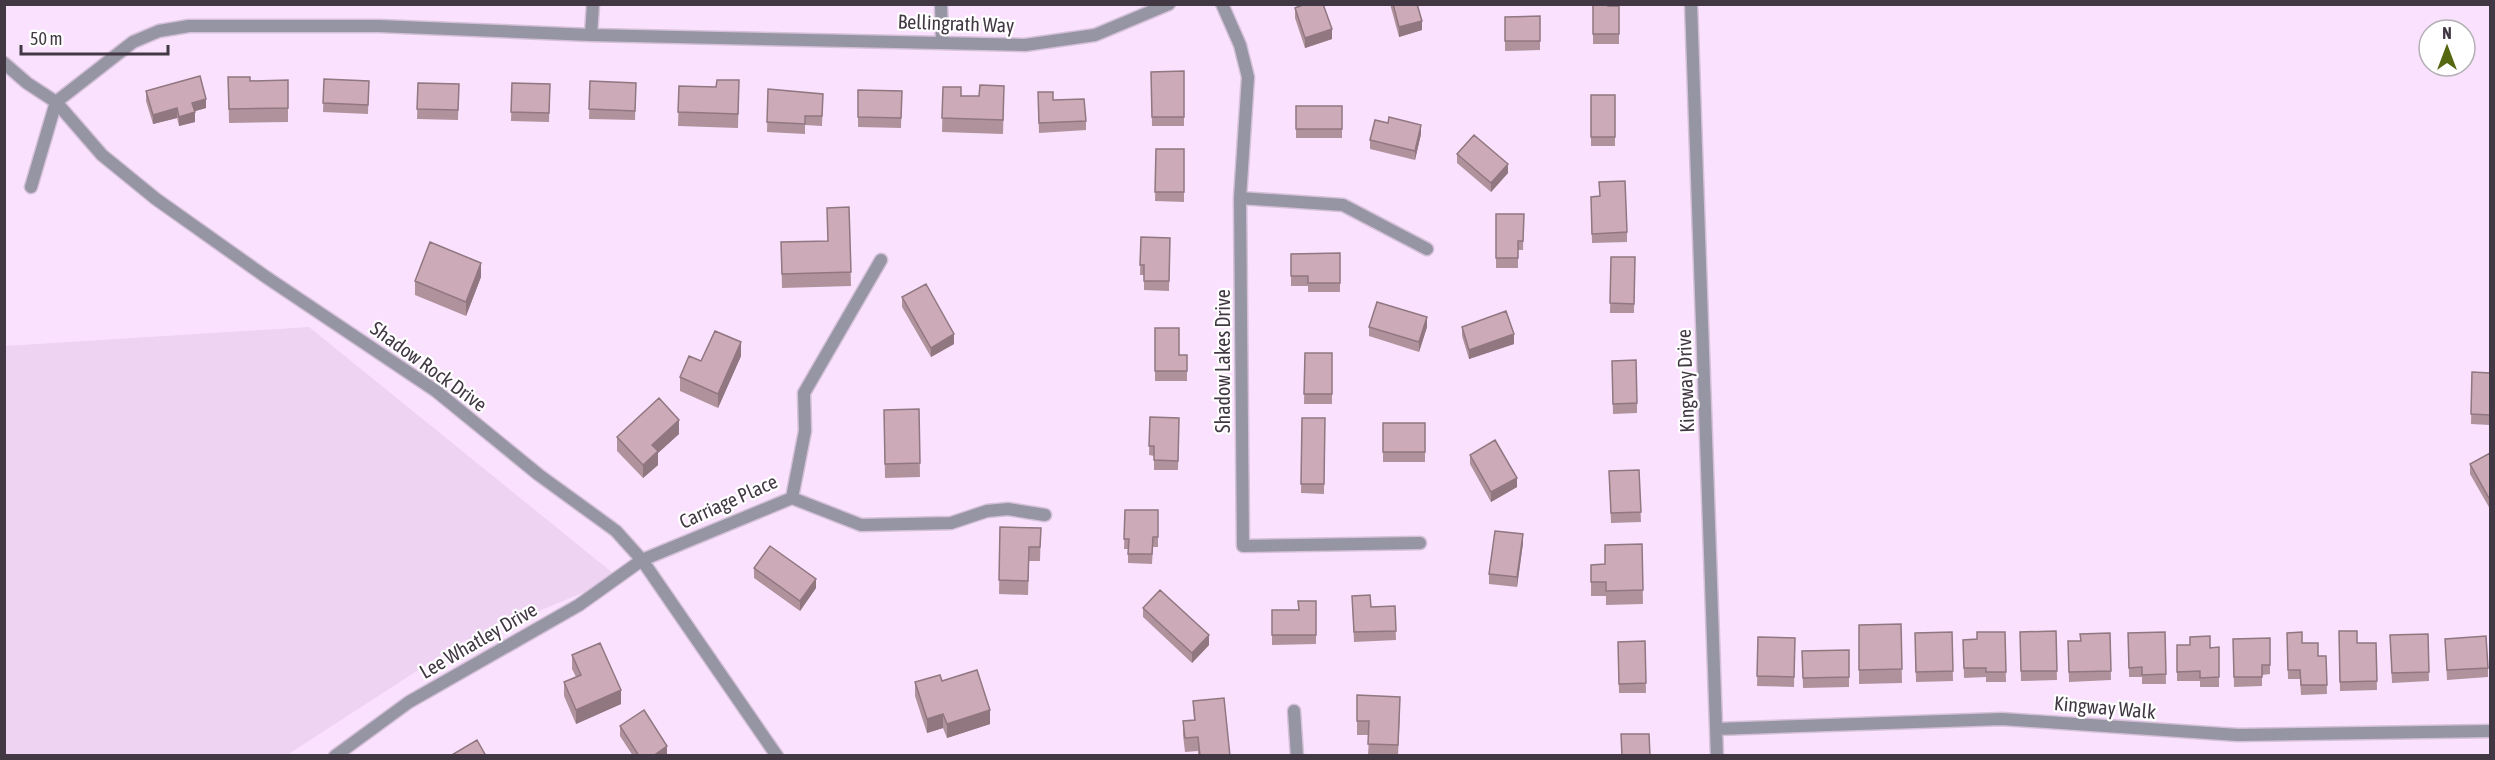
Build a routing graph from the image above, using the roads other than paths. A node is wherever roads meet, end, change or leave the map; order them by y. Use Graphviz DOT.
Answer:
graph roads {
  1 [pos="593,4"];
  2 [pos="941,4"];
  3 [pos="1169,4"];
  4 [pos="1222,4"];
  5 [pos="1691,4"];
  6 [pos="591,36"];
  7 [pos="942,42"];
  8 [pos="4,63"];
  9 [pos="56,102"];
  10 [pos="31,187"];
  11 [pos="1240,198"];
  12 [pos="1427,249"];
  13 [pos="881,260"];
  14 [pos="792,498"];
  15 [pos="1045,515"];
  16 [pos="1420,543"];
  17 [pos="642,560"];
  18 [pos="1294,711"];
  19 [pos="1717,729"];
  20 [pos="2490,731"];
  21 [pos="335,756"];
  22 [pos="777,756"];
  23 [pos="1297,756"];
  24 [pos="1717,756"];
  1 -- 6 [label="street"];
  2 -- 7 [label="street"];
  3 -- 7 [label="street, Bellingrath Way"];
  4 -- 11 [label="street, Shadow Lakes Drive"];
  5 -- 19 [label="street, Kingway Drive"];
  6 -- 7 [label="street, Bellingrath Way"];
  6 -- 9 [label="street, Bellingrath Way"];
  8 -- 9 [label="street, Shadow Rock Drive"];
  9 -- 10 [label="street"];
  9 -- 17 [label="street, Shadow Rock Drive"];
  11 -- 12 [label="street"];
  11 -- 16 [label="street, Shadow Lakes Drive"];
  13 -- 14 [label="street, Carriage Place"];
  14 -- 15 [label="street"];
  14 -- 17 [label="street, Carriage Place"];
  17 -- 21 [label="street, Lee Whatley Drive"];
  17 -- 22 [label="street, Shadow Rock Drive"];
  18 -- 23 [label="street"];
  19 -- 20 [label="street, Kingway Walk"];
  19 -- 24 [label="street, Kingway Drive"];
}
